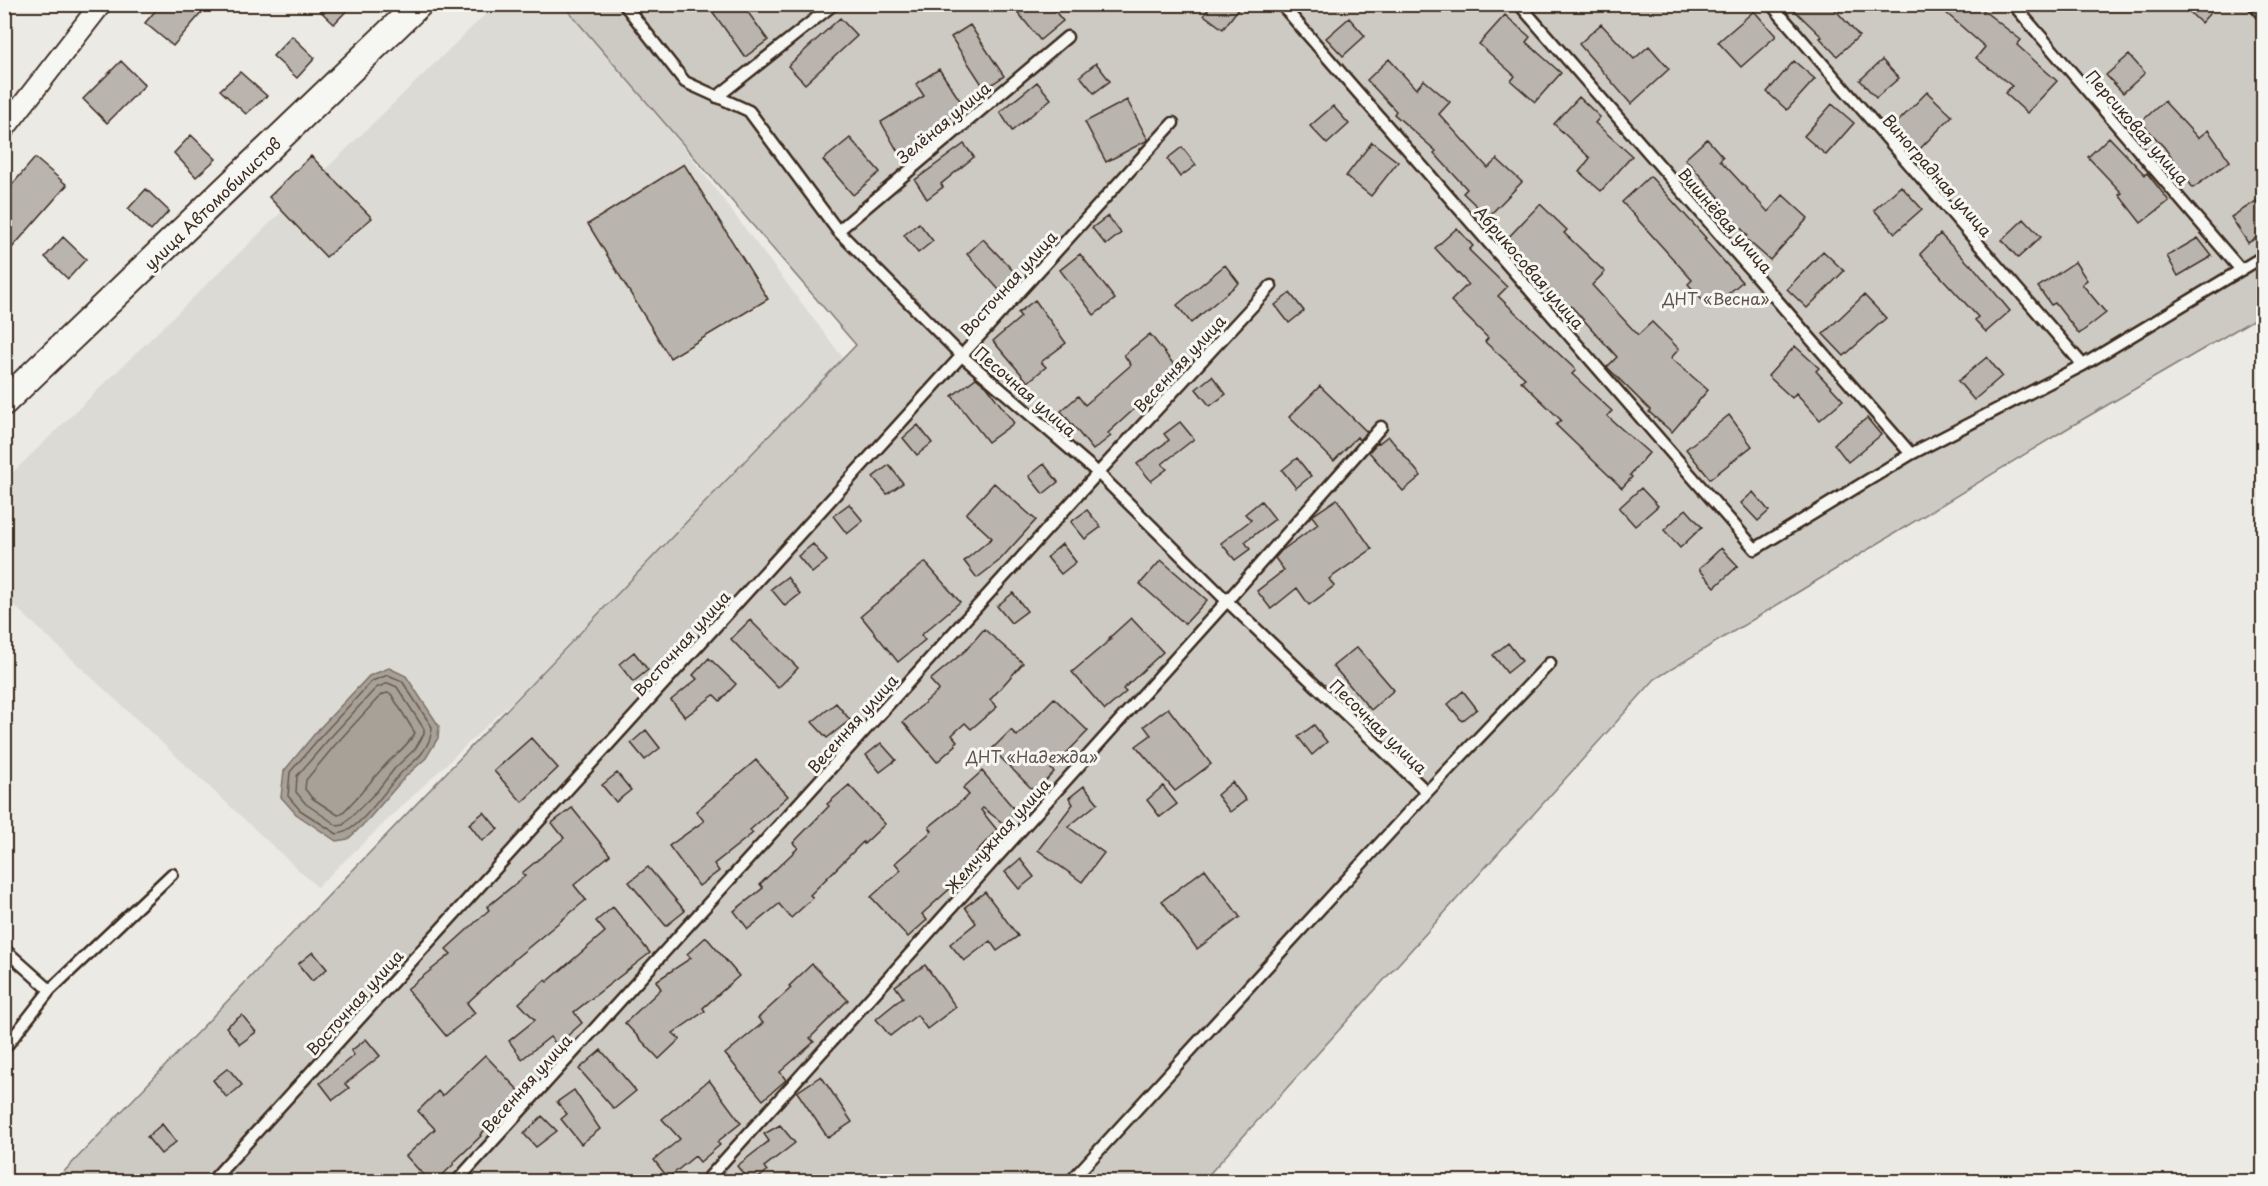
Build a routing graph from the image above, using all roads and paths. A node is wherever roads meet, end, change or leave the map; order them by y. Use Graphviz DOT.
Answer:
graph roads {
  1 [pos="101,4"];
  2 [pos="419,4"];
  3 [pos="624,4"];
  4 [pos="834,4"];
  5 [pos="1281,4"];
  6 [pos="1519,4"];
  7 [pos="1771,4"];
  8 [pos="2013,4"];
  9 [pos="2253,4"];
  10 [pos="2264,17"];
  11 [pos="1067,37"];
  12 [pos="717,97"];
  13 [pos="1173,123"];
  14 [pos="4,129"];
  15 [pos="838,231"];
  16 [pos="2264,256"];
  17 [pos="2241,270"];
  18 [pos="1271,286"];
  19 [pos="962,356"];
  20 [pos="2083,365"];
  21 [pos="4,402"];
  22 [pos="1381,427"];
  23 [pos="1911,454"];
  24 [pos="1098,473"];
  25 [pos="1227,601"];
  26 [pos="1550,663"];
  27 [pos="1427,792"];
  28 [pos="172,874"];
  29 [pos="4,949"];
  30 [pos="50,990"];
  31 [pos="4,1049"];
  32 [pos="210,1182"];
  33 [pos="456,1182"];
  34 [pos="705,1182"];
  35 [pos="1070,1182"];
  1 -- 14 [label="street"];
  2 -- 21 [label="street, улица Автомобилистов"];
  3 -- 12 [label="lane, Песочная улица"];
  4 -- 12 [label="lane"];
  5 -- 23 [label="lane, Абрикосовая улица"];
  6 -- 23 [label="lane, Вишнёвая улица"];
  7 -- 20 [label="lane, Виноградная улица"];
  8 -- 17 [label="lane, Персиковая улица"];
  9 -- 10 [label="lane"];
  11 -- 15 [label="lane, Зелёная улица"];
  12 -- 15 [label="lane, Песочная улица"];
  13 -- 19 [label="lane, Восточная улица"];
  15 -- 19 [label="lane, Песочная улица"];
  16 -- 17 [label="lane"];
  17 -- 20 [label="lane"];
  18 -- 24 [label="lane, Весенняя улица"];
  19 -- 24 [label="lane, Песочная улица"];
  19 -- 32 [label="lane, Восточная улица"];
  20 -- 23 [label="lane"];
  22 -- 25 [label="lane, Жемчужная улица"];
  24 -- 25 [label="lane, Песочная улица"];
  24 -- 33 [label="lane, Весенняя улица"];
  25 -- 27 [label="lane, Песочная улица"];
  25 -- 34 [label="lane, Жемчужная улица"];
  26 -- 27 [label="lane"];
  27 -- 35 [label="lane"];
  28 -- 30 [label="lane"];
  29 -- 30 [label="lane"];
  30 -- 31 [label="lane"];
}
